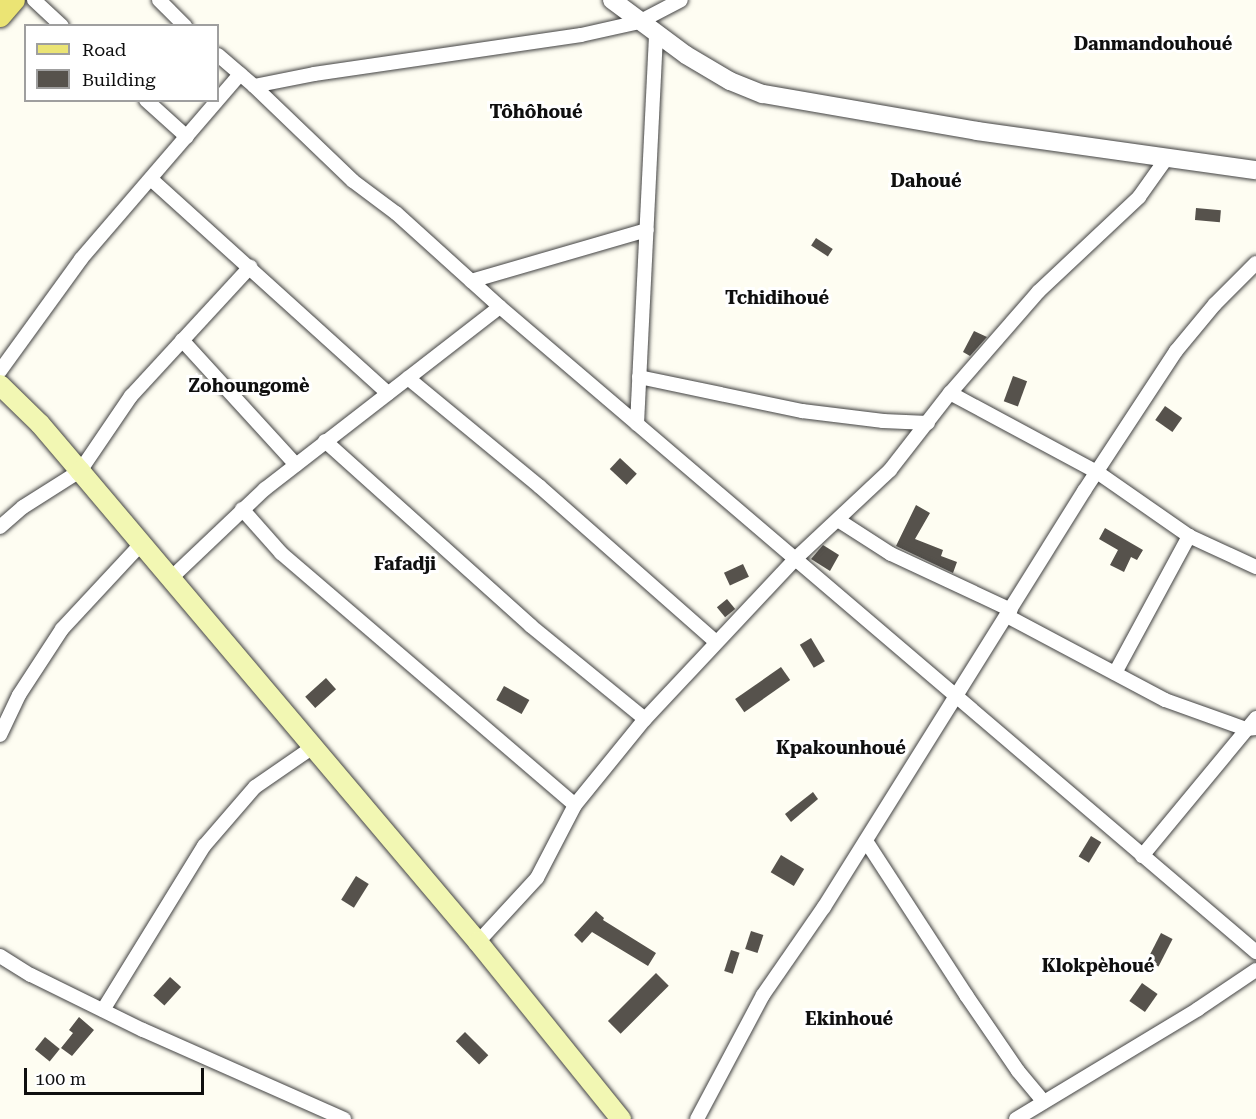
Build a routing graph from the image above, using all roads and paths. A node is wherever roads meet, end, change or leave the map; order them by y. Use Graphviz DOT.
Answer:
graph roads {
  1 [pos="14,0"];
  2 [pos="34,0"];
  3 [pos="159,0"];
  4 [pos="612,0"];
  5 [pos="681,0"];
  6 [pos="0,16"];
  7 [pos="639,22"];
  8 [pos="60,24"];
  9 [pos="183,24"];
  10 [pos="656,34"];
  11 [pos="219,56"];
  12 [pos="240,74"];
  13 [pos="254,86"];
  14 [pos="219,99"];
  15 [pos="148,102"];
  16 [pos="216,102"];
  17 [pos="187,137"];
  18 [pos="1166,159"];
  19 [pos="1256,170"];
  20 [pos="152,180"];
  21 [pos="646,230"];
  22 [pos="1256,262"];
  23 [pos="250,267"];
  24 [pos="471,281"];
  25 [pos="500,307"];
  26 [pos="182,340"];
  27 [pos="0,371"];
  28 [pos="639,376"];
  29 [pos="408,378"];
  30 [pos="0,385"];
  31 [pos="388,393"];
  32 [pos="950,393"];
  33 [pos="928,423"];
  34 [pos="637,424"];
  35 [pos="325,441"];
  36 [pos="296,465"];
  37 [pos="80,471"];
  38 [pos="1097,472"];
  39 [pos="242,509"];
  40 [pos="838,520"];
  41 [pos="0,527"];
  42 [pos="1189,536"];
  43 [pos="141,544"];
  44 [pos="795,559"];
  45 [pos="1256,567"];
  46 [pos="170,579"];
  47 [pos="1009,613"];
  48 [pos="716,642"];
  49 [pos="1115,673"];
  50 [pos="954,697"];
  51 [pos="645,718"];
  52 [pos="1256,718"];
  53 [pos="1251,728"];
  54 [pos="0,735"];
  55 [pos="313,747"];
  56 [pos="575,805"];
  57 [pos="866,841"];
  58 [pos="1142,856"];
  59 [pos="478,942"];
  60 [pos="1256,952"];
  61 [pos="0,956"];
  62 [pos="1256,970"];
  63 [pos="103,1010"];
  64 [pos="1044,1102"];
  65 [pos="344,1119"];
  66 [pos="621,1119"];
  67 [pos="697,1119"];
  68 [pos="1016,1119"];
  1 -- 6 [label="main road"];
  2 -- 8 [label="street"];
  3 -- 9 [label="street"];
  4 -- 7 [label="street"];
  5 -- 7 [label="street"];
  7 -- 10 [label="street"];
  7 -- 13 [label="street"];
  10 -- 18 [label="street"];
  10 -- 21 [label="street"];
  11 -- 12 [label="street"];
  12 -- 13 [label="street"];
  12 -- 14 [label="street"];
  13 -- 24 [label="street"];
  15 -- 17 [label="street"];
  16 -- 17 [label="street"];
  17 -- 20 [label="street"];
  18 -- 19 [label="street"];
  18 -- 32 [label="street"];
  20 -- 23 [label="street"];
  20 -- 27 [label="street"];
  21 -- 24 [label="street"];
  21 -- 28 [label="street"];
  22 -- 38 [label="street"];
  23 -- 26 [label="street"];
  23 -- 31 [label="street"];
  24 -- 25 [label="street"];
  25 -- 29 [label="street"];
  25 -- 34 [label="street"];
  26 -- 36 [label="street"];
  26 -- 37 [label="street"];
  28 -- 33 [label="street"];
  28 -- 34 [label="street"];
  29 -- 31 [label="street"];
  29 -- 48 [label="street"];
  30 -- 37 [label="main road"];
  31 -- 35 [label="street"];
  32 -- 33 [label="street"];
  32 -- 38 [label="street"];
  33 -- 40 [label="street"];
  34 -- 44 [label="street"];
  35 -- 36 [label="street"];
  35 -- 51 [label="street"];
  36 -- 39 [label="street"];
  37 -- 41 [label="street"];
  37 -- 43 [label="main road"];
  38 -- 42 [label="street"];
  38 -- 47 [label="street"];
  39 -- 46 [label="street"];
  39 -- 56 [label="street"];
  40 -- 44 [label="street"];
  40 -- 47 [label="street"];
  42 -- 45 [label="street"];
  42 -- 49 [label="street"];
  43 -- 46 [label="main road"];
  43 -- 54 [label="street"];
  44 -- 48 [label="street"];
  44 -- 50 [label="street"];
  46 -- 55 [label="main road"];
  47 -- 49 [label="street"];
  47 -- 50 [label="street"];
  48 -- 51 [label="street"];
  49 -- 53 [label="street"];
  50 -- 57 [label="street"];
  50 -- 58 [label="street"];
  51 -- 56 [label="street"];
  52 -- 53 [label="street"];
  53 -- 58 [label="street"];
  55 -- 59 [label="main road"];
  55 -- 63 [label="street"];
  56 -- 59 [label="street"];
  57 -- 64 [label="street"];
  57 -- 67 [label="street"];
  58 -- 60 [label="street"];
  59 -- 66 [label="main road"];
  61 -- 63 [label="street"];
  62 -- 64 [label="street"];
  63 -- 65 [label="street"];
  64 -- 68 [label="street"];
}
